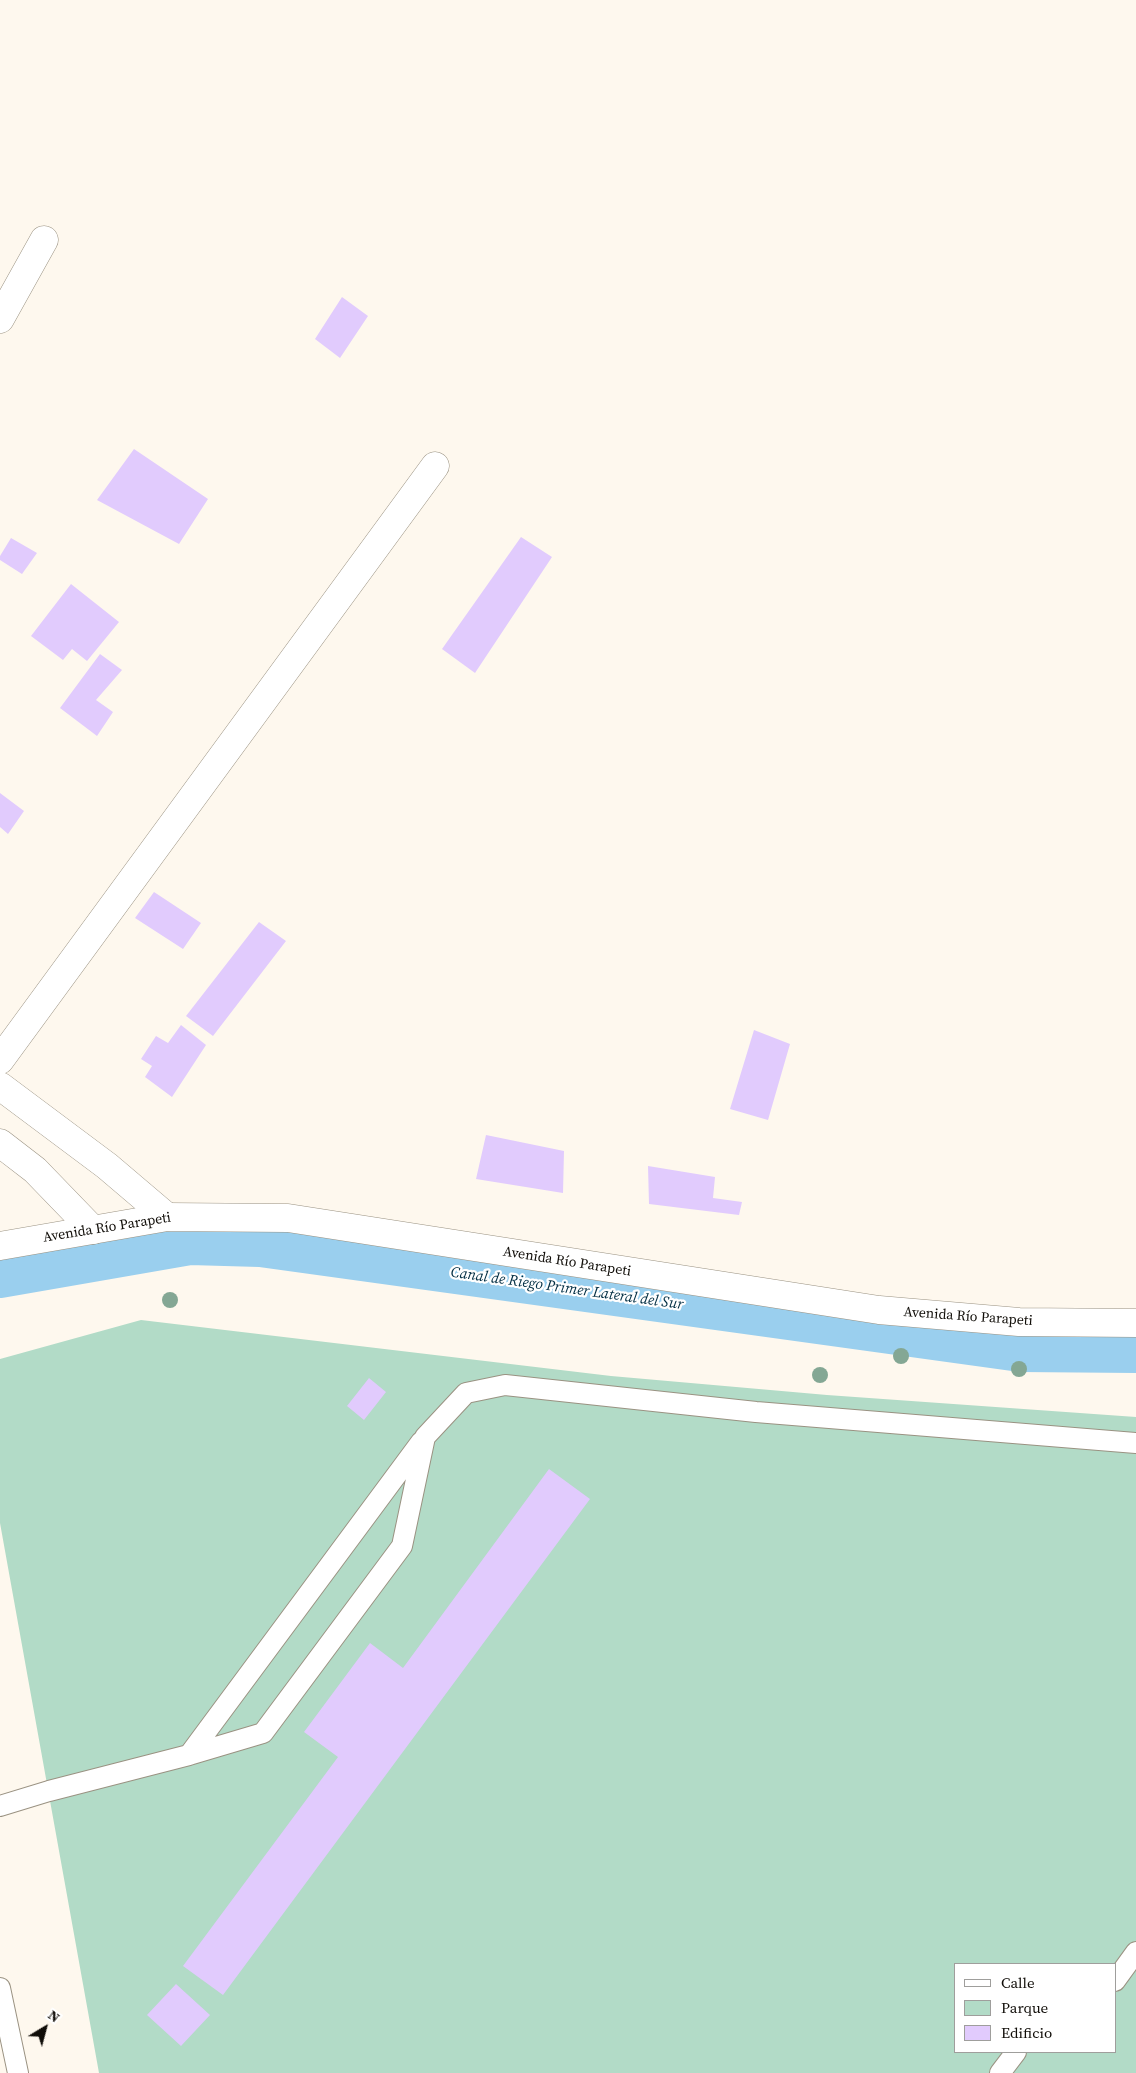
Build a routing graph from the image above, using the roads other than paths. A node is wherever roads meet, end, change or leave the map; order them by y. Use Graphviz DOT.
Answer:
graph roads {
  1 [pos="44,240"];
  2 [pos="0,319"];
  3 [pos="435,466"];
  4 [pos="0,1060"];
  5 [pos="0,1086"];
  6 [pos="0,1143"];
  7 [pos="167,1217"];
  8 [pos="93,1230"];
  9 [pos="0,1246"];
  10 [pos="1136,1323"];
  11 [pos="425,1437"];
  12 [pos="1136,1444"];
  13 [pos="189,1755"];
  14 [pos="0,1806"];
  15 [pos="1136,1952"];
  16 [pos="1116,1980"];
  17 [pos="0,1988"];
  18 [pos="1015,2053"];
  19 [pos="18,2073"];
  20 [pos="1000,2073"];
  1 -- 2 [label="street"];
  3 -- 4 [label="street"];
  5 -- 7 [label="street"];
  6 -- 8 [label="street"];
  7 -- 8 [label="street, Avenida Río Parapeti"];
  7 -- 10 [label="street, Avenida Río Parapeti"];
  8 -- 9 [label="street, Avenida Río Parapeti"];
  11 -- 12 [label="lane"];
  11 -- 13 [label="lane"];
  11 -- 13 [label="lane"];
  13 -- 14 [label="lane"];
  15 -- 16 [label="lane"];
  17 -- 19 [label="lane"];
  18 -- 20 [label="lane"];
}
